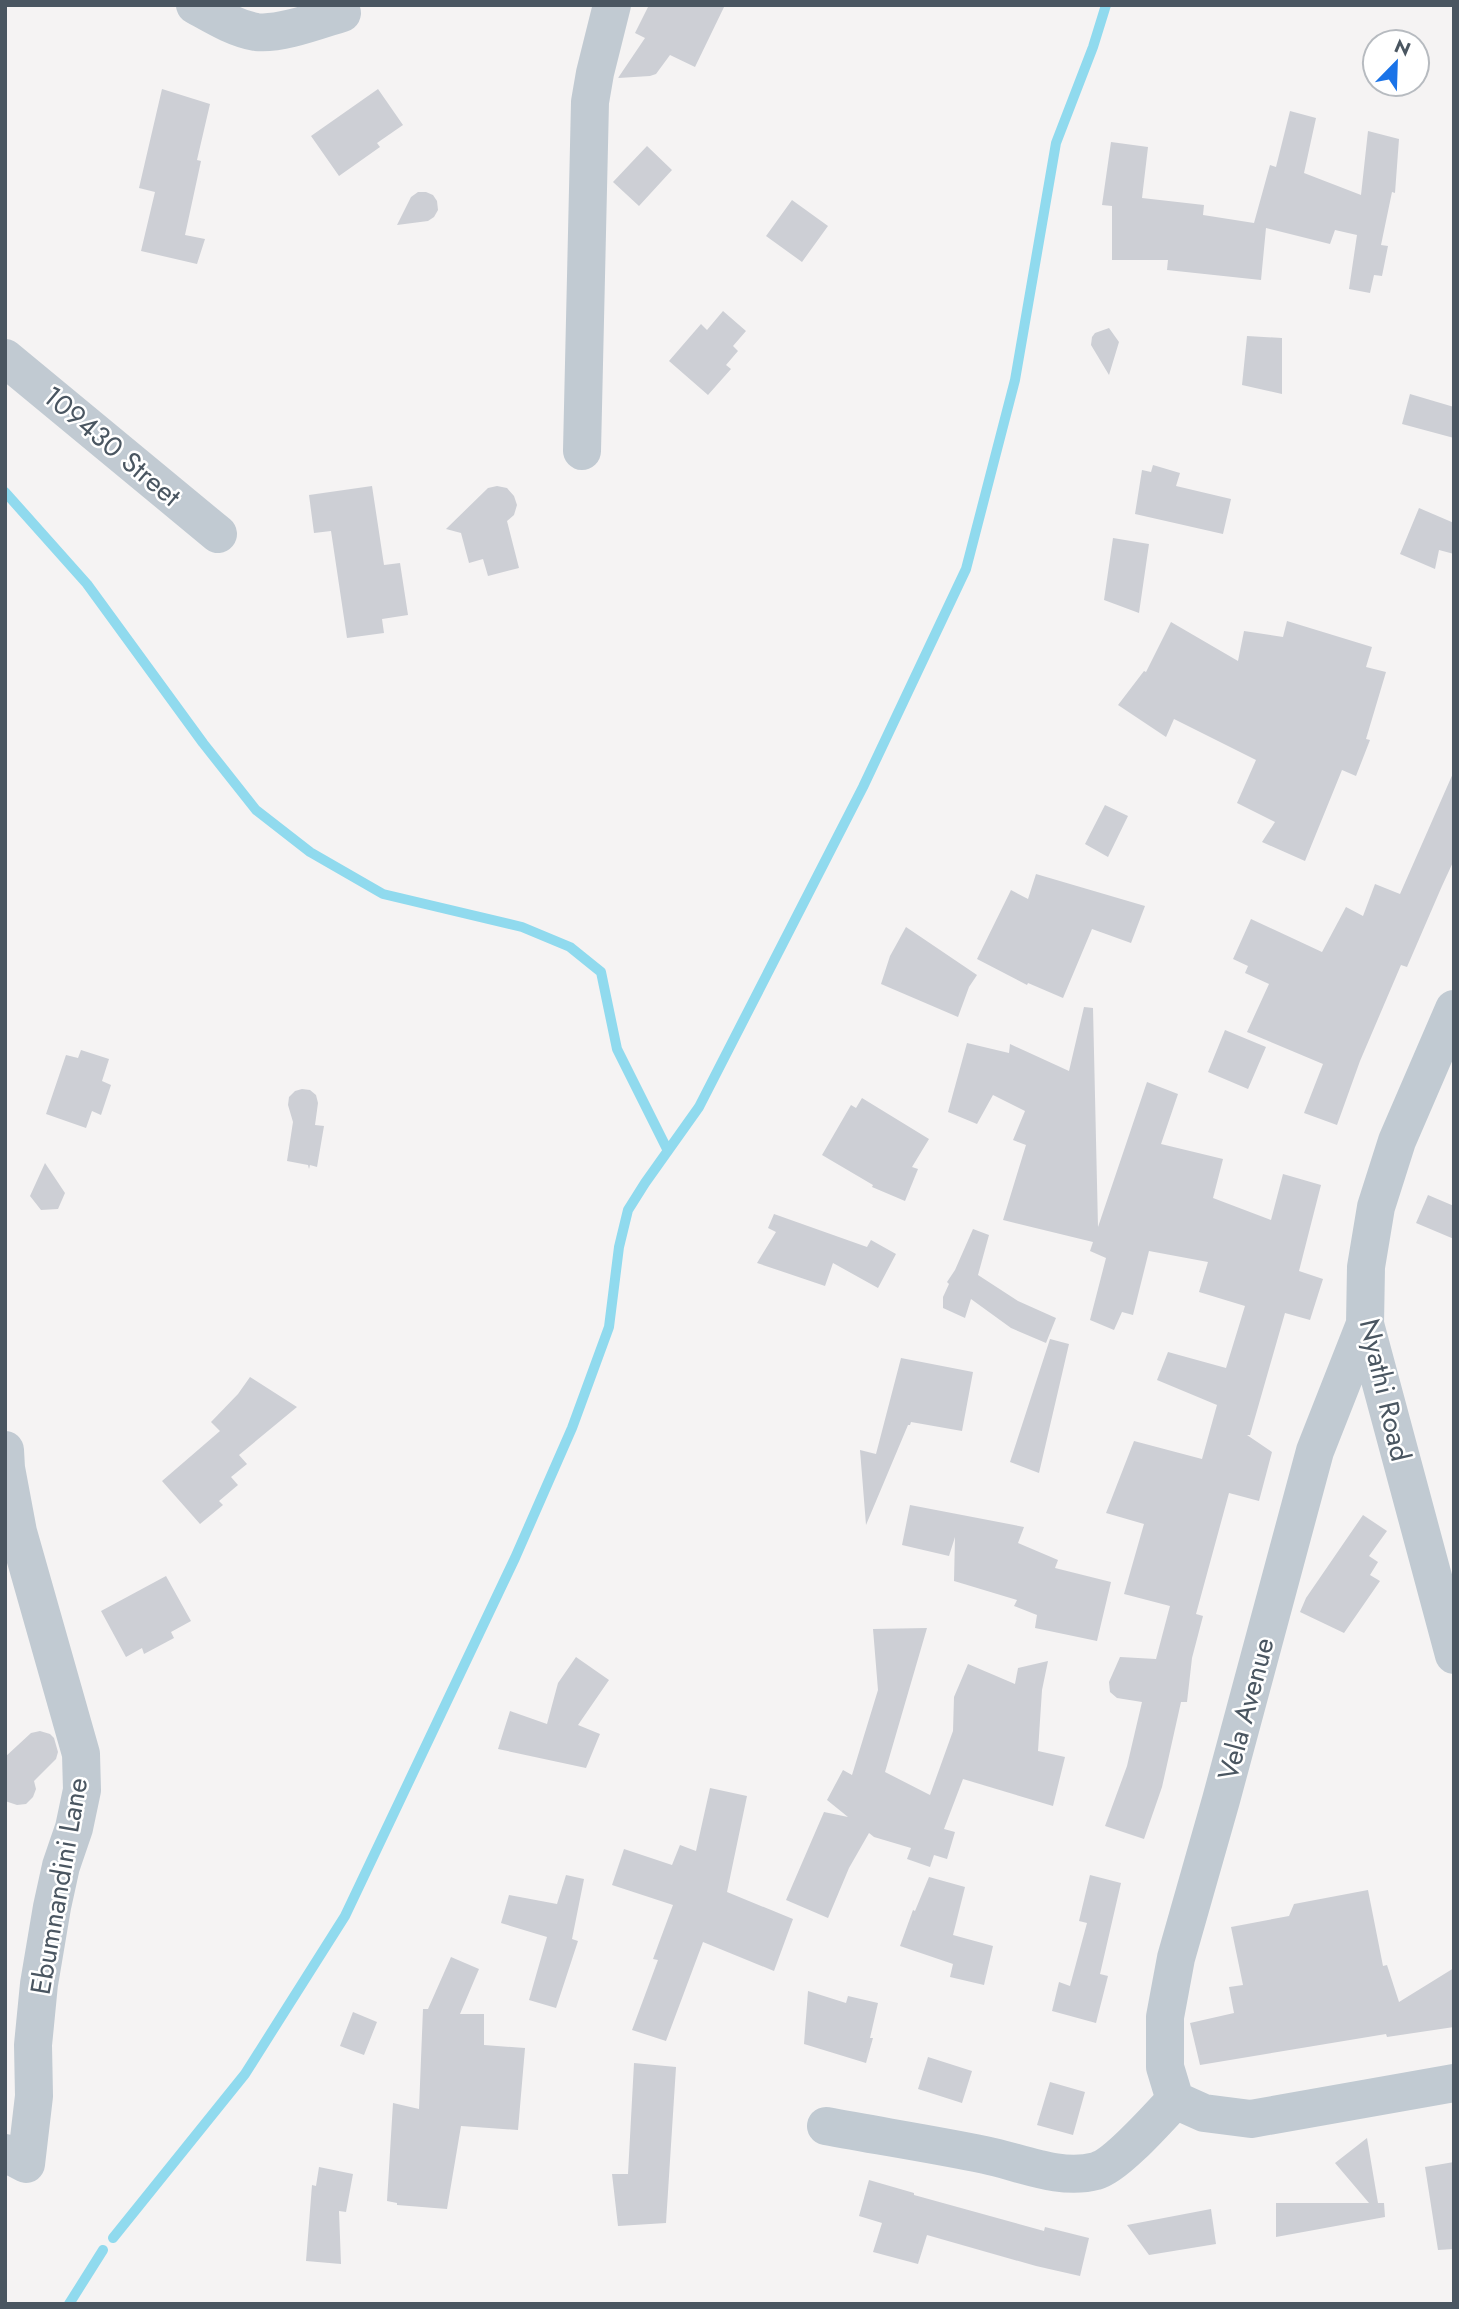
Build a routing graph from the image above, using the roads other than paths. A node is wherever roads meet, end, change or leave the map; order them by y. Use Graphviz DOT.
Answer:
graph roads {
  1 [pos="195,5"];
  2 [pos="612,5"];
  3 [pos="342,13"];
  4 [pos="5,358"];
  5 [pos="582,451"];
  6 [pos="218,534"];
  7 [pos="1454,1009"];
  8 [pos="1365,1324"];
  9 [pos="5,1450"];
  10 [pos="1454,1655"];
  11 [pos="1454,2083"];
  12 [pos="1175,2100"];
  13 [pos="826,2126"];
  14 [pos="16,2159"];
  1 -- 3 [label="street"];
  2 -- 5 [label="street"];
  4 -- 6 [label="street, 109430 Street"];
  7 -- 8 [label="street, Nyathi Road"];
  8 -- 10 [label="street, Nyathi Road"];
  8 -- 12 [label="street, Vela Avenue"];
  9 -- 14 [label="street, Ebumnandini Lane"];
  11 -- 12 [label="street"];
  12 -- 13 [label="street"];
}
